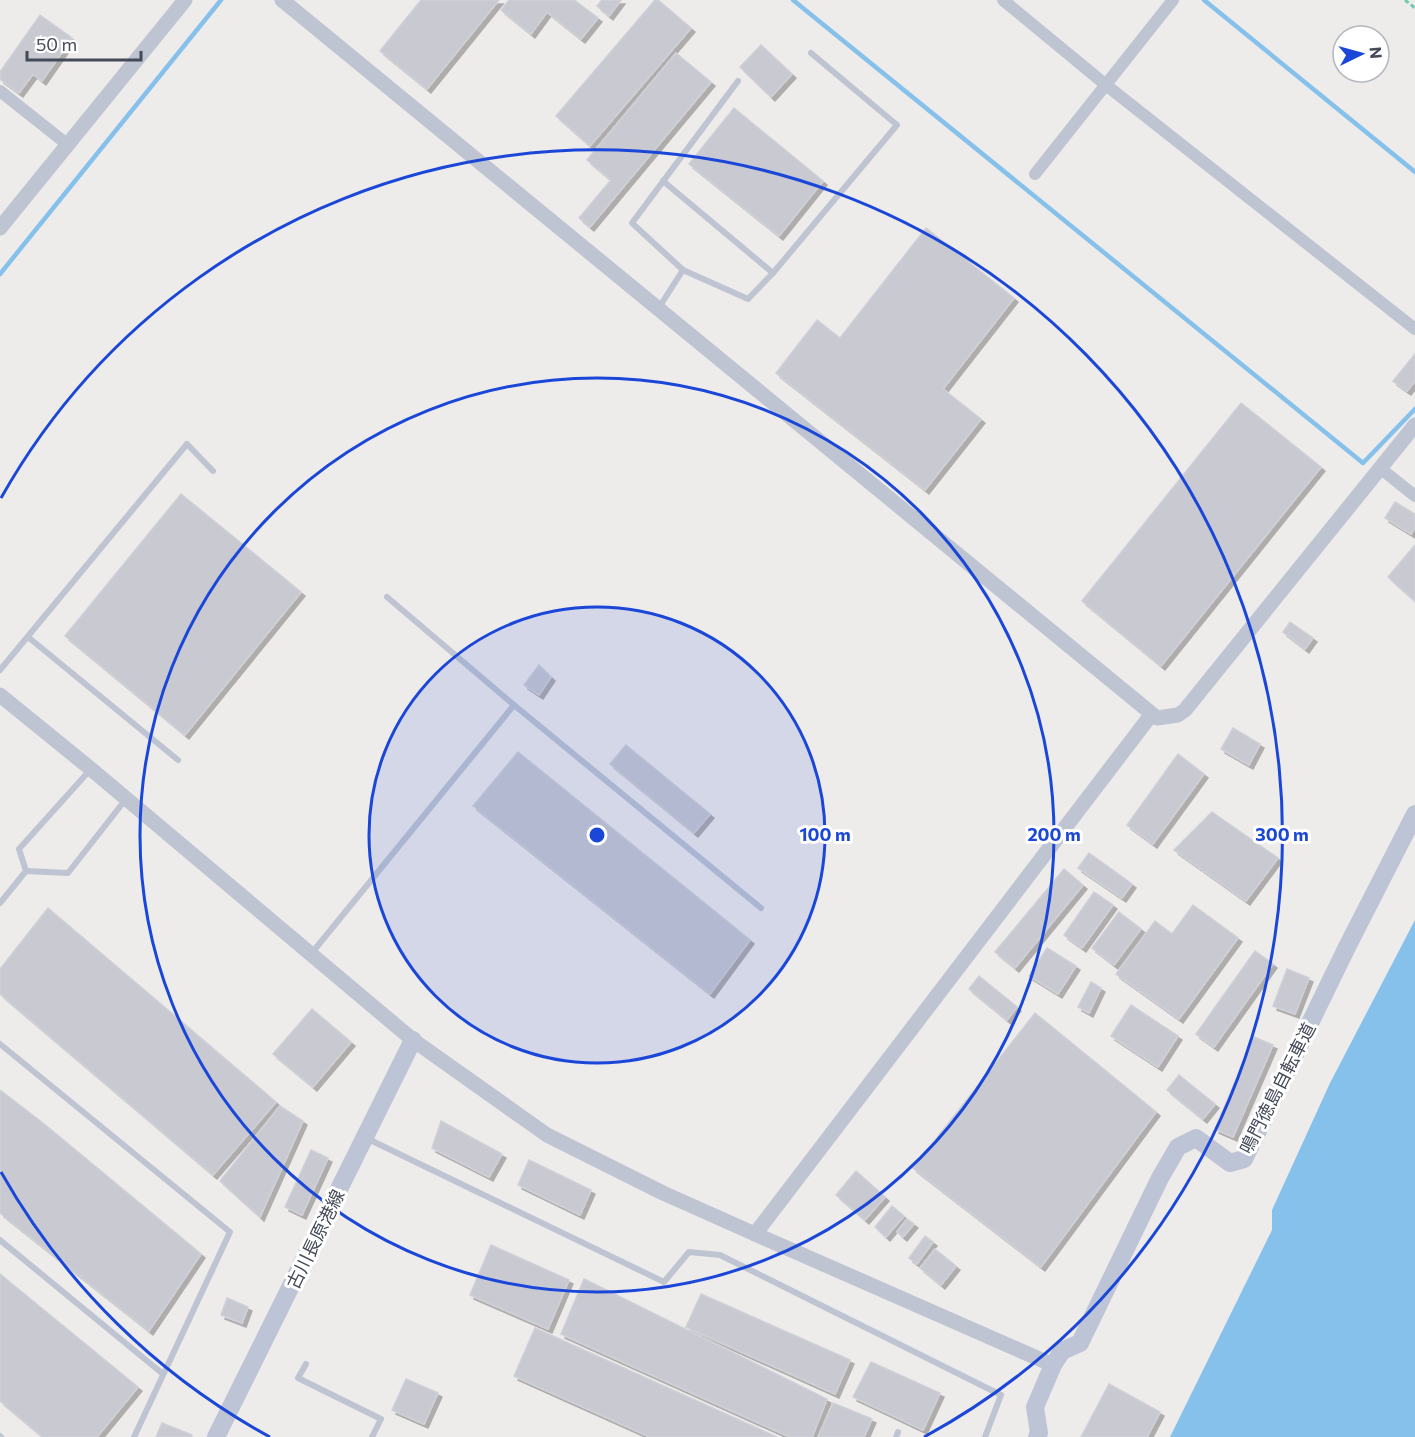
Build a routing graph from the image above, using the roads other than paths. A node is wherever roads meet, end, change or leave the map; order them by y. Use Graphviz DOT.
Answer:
graph roads {
  1 [pos="185,0"];
  2 [pos="282,0"];
  3 [pos="1003,0"];
  4 [pos="1173,0"];
  5 [pos="811,53"];
  6 [pos="738,81"];
  7 [pos="1106,85"];
  8 [pos="0,91"];
  9 [pos="68,145"];
  10 [pos="1035,174"];
  11 [pos="663,182"];
  12 [pos="0,228"];
  13 [pos="683,270"];
  14 [pos="773,273"];
  15 [pos="658,309"];
  16 [pos="1415,329"];
  17 [pos="1415,425"];
  18 [pos="1380,468"];
  19 [pos="213,471"];
  20 [pos="1415,496"];
  21 [pos="387,597"];
  22 [pos="28,637"];
  23 [pos="0,670"];
  24 [pos="0,695"];
  25 [pos="514,705"];
  26 [pos="1151,715"];
  27 [pos="178,760"];
  28 [pos="91,769"];
  29 [pos="126,798"];
  30 [pos="1415,814"];
  31 [pos="26,871"];
  32 [pos="0,903"];
  33 [pos="761,908"];
  34 [pos="311,954"];
  35 [pos="414,1040"];
  36 [pos="0,1044"];
  37 [pos="365,1137"];
  38 [pos="755,1234"];
  39 [pos="0,1240"];
  40 [pos="306,1364"];
  41 [pos="1053,1365"];
  42 [pos="163,1374"];
  43 [pos="134,1437"];
  44 [pos="216,1437"];
  45 [pos="372,1437"];
  46 [pos="985,1437"];
  47 [pos="1037,1437"];
  1 -- 9 [label="street"];
  2 -- 15 [label="street"];
  3 -- 7 [label="street"];
  4 -- 7 [label="street"];
  5 -- 14 [label="lane"];
  6 -- 11 [label="lane"];
  7 -- 10 [label="street"];
  7 -- 16 [label="street"];
  8 -- 9 [label="street"];
  9 -- 12 [label="street"];
  11 -- 13 [label="lane"];
  11 -- 14 [label="lane"];
  13 -- 14 [label="lane"];
  13 -- 15 [label="lane"];
  15 -- 26 [label="street"];
  17 -- 18 [label="street"];
  18 -- 20 [label="street"];
  18 -- 26 [label="street"];
  19 -- 22 [label="lane"];
  21 -- 25 [label="lane"];
  22 -- 23 [label="lane"];
  22 -- 27 [label="lane"];
  24 -- 28 [label="street"];
  25 -- 33 [label="lane"];
  25 -- 34 [label="lane"];
  26 -- 38 [label="street"];
  28 -- 29 [label="street"];
  28 -- 31 [label="lane"];
  29 -- 31 [label="lane"];
  29 -- 34 [label="street"];
  30 -- 41 [label="main road, 鳴門徳島自転車道"];
  31 -- 32 [label="lane"];
  34 -- 35 [label="street"];
  35 -- 37 [label="main road, 古川長原港線"];
  35 -- 38 [label="street"];
  36 -- 42 [label="lane"];
  37 -- 44 [label="main road, 古川長原港線"];
  37 -- 46 [label="lane"];
  38 -- 41 [label="street"];
  39 -- 42 [label="lane"];
  40 -- 45 [label="lane"];
  41 -- 47 [label="main road, 鳴門徳島自転車道"];
  42 -- 43 [label="lane"];
}
